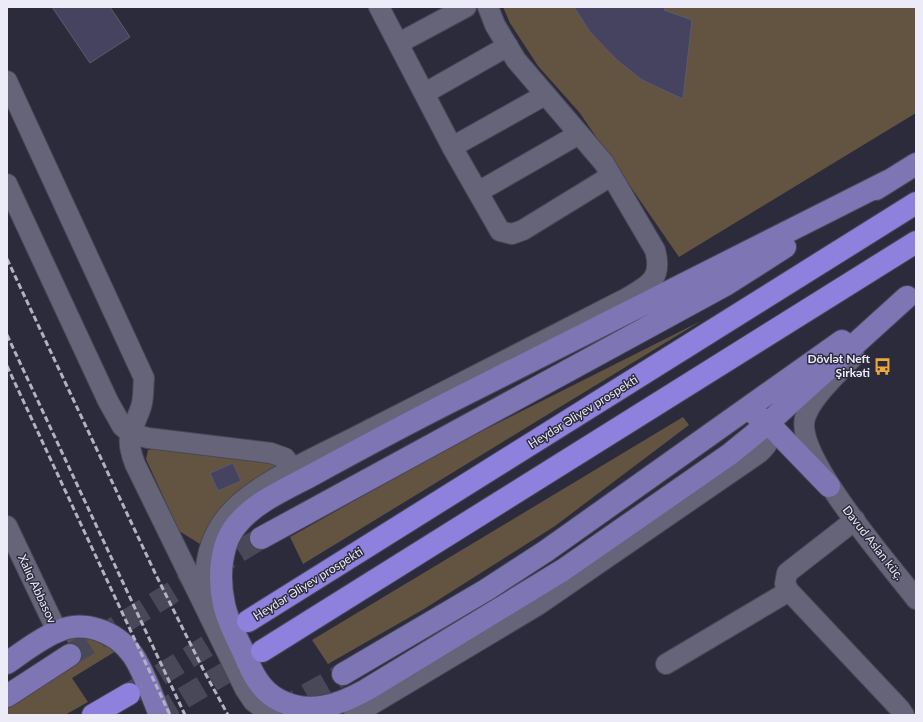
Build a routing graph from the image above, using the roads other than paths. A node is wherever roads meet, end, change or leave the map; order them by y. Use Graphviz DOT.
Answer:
graph roads {
  1 [pos="379,7"];
  2 [pos="466,7"];
  3 [pos="488,7"];
  4 [pos="399,43"];
  5 [pos="508,46"];
  6 [pos="7,81"];
  7 [pos="425,93"];
  8 [pos="545,95"];
  9 [pos="578,134"];
  10 [pos="452,146"];
  11 [pos="916,164"];
  12 [pos="611,176"];
  13 [pos="888,181"];
  14 [pos="7,184"];
  15 [pos="478,192"];
  16 [pos="916,203"];
  17 [pos="916,242"];
  18 [pos="913,294"];
  19 [pos="768,423"];
  20 [pos="130,433"];
  21 [pos="710,433"];
  22 [pos="298,475"];
  23 [pos="829,486"];
  24 [pos="855,520"];
  25 [pos="7,526"];
  26 [pos="261,538"];
  27 [pos="789,591"];
  28 [pos="916,599"];
  29 [pos="211,618"];
  30 [pos="248,621"];
  31 [pos="56,631"];
  32 [pos="262,651"];
  33 [pos="70,655"];
  34 [pos="7,663"];
  35 [pos="666,664"];
  36 [pos="343,674"];
  37 [pos="129,694"];
  38 [pos="7,696"];
  39 [pos="92,715"];
  40 [pos="160,715"];
  41 [pos="270,715"];
  42 [pos="354,715"];
  43 [pos="904,715"];
  1 -- 4 [label="street"];
  2 -- 4 [label="street"];
  3 -- 5 [label="street"];
  4 -- 7 [label="street"];
  5 -- 7 [label="street"];
  5 -- 8 [label="street"];
  6 -- 20 [label="street"];
  7 -- 10 [label="street"];
  8 -- 9 [label="street"];
  8 -- 10 [label="street"];
  9 -- 12 [label="street"];
  9 -- 15 [label="street"];
  10 -- 15 [label="street"];
  11 -- 13 [label="main road"];
  12 -- 15 [label="street"];
  12 -- 22 [label="street"];
  13 -- 22 [label="main road"];
  13 -- 26 [label="main road"];
  14 -- 20 [label="street"];
  16 -- 30 [label="highway, Heydər Əliyev prospekti"];
  17 -- 32 [label="highway"];
  18 -- 19 [label="main road"];
  18 -- 21 [label="main road"];
  18 -- 23 [label="street, Davud Aslan küç."];
  19 -- 21 [label="main road"];
  19 -- 22 [label="main road"];
  19 -- 23 [label="main road"];
  19 -- 42 [label="street"];
  20 -- 22 [label="street"];
  20 -- 29 [label="street"];
  21 -- 36 [label="main road"];
  22 -- 29 [label="street"];
  23 -- 24 [label="street, Davud Aslan küç."];
  24 -- 27 [label="street"];
  24 -- 28 [label="street, Davud Aslan küç."];
  25 -- 31 [label="street, Xalıq Abbasov"];
  27 -- 35 [label="street"];
  27 -- 43 [label="street"];
  29 -- 41 [label="street"];
  31 -- 34 [label="main road"];
  31 -- 40 [label="main road"];
  33 -- 38 [label="main road"];
  37 -- 39 [label="highway"];
}
